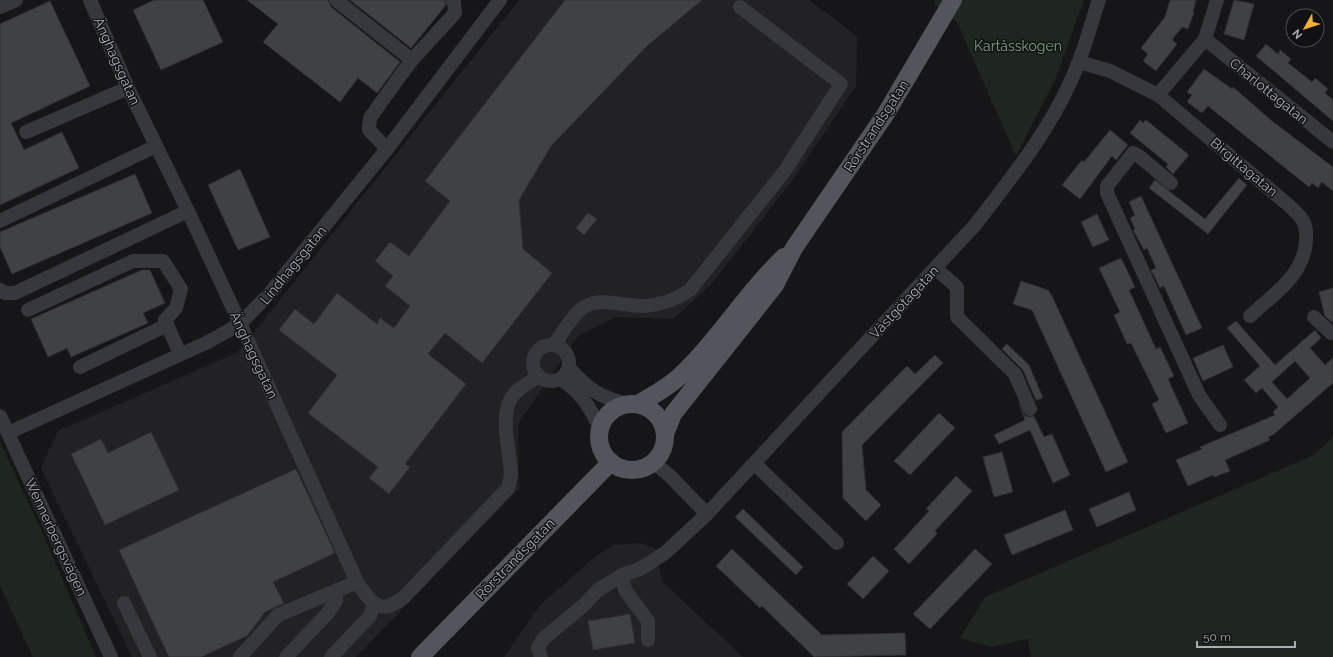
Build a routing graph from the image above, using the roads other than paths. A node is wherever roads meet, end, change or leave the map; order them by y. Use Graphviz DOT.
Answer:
graph roads {
  1 [pos="16,0"];
  2 [pos="90,0"];
  3 [pos="336,0"];
  4 [pos="452,0"];
  5 [pos="500,0"];
  6 [pos="953,0"];
  7 [pos="1099,0"];
  8 [pos="1217,0"];
  9 [pos="0,7"];
  10 [pos="740,7"];
  11 [pos="1205,39"];
  12 [pos="412,60"];
  13 [pos="1079,62"];
  14 [pos="128,88"];
  15 [pos="1158,95"];
  16 [pos="26,132"];
  17 [pos="1333,142"];
  18 [pos="156,146"];
  19 [pos="387,149"];
  20 [pos="1171,183"];
  21 [pos="188,211"];
  22 [pos="0,221"];
  23 [pos="794,248"];
  24 [pos="935,268"];
  25 [pos="0,290"];
  26 [pos="28,310"];
  27 [pos="1250,316"];
  28 [pos="1314,317"];
  29 [pos="240,324"];
  30 [pos="167,326"];
  31 [pos="1333,332"];
  32 [pos="554,346"];
  33 [pos="180,354"];
  34 [pos="80,367"];
  35 [pos="569,368"];
  36 [pos="539,376"];
  37 [pos="560,379"];
  38 [pos="633,404"];
  39 [pos="1030,409"];
  40 [pos="0,416"];
  41 [pos="1220,425"];
  42 [pos="600,428"];
  43 [pos="8,433"];
  44 [pos="665,434"];
  45 [pos="611,462"];
  46 [pos="653,462"];
  47 [pos="755,464"];
  48 [pos="707,514"];
  49 [pos="837,543"];
  50 [pos="622,575"];
  51 [pos="357,582"];
  52 [pos="337,590"];
  53 [pos="124,603"];
  54 [pos="374,604"];
  55 [pos="648,640"];
  56 [pos="111,657"];
  57 [pos="150,657"];
  58 [pos="240,657"];
  59 [pos="286,657"];
  60 [pos="331,657"];
  61 [pos="420,657"];
  62 [pos="541,657"];
  1 -- 9 [label="street"];
  2 -- 14 [label="street, Änghagsgatan"];
  3 -- 12 [label="street"];
  4 -- 12 [label="street"];
  5 -- 19 [label="street, Lindhagsgatan"];
  6 -- 23 [label="main road, Rörstrandsgatan"];
  7 -- 13 [label="street, Västgötagatan"];
  8 -- 11 [label="street"];
  10 -- 32 [label="street"];
  11 -- 15 [label="street"];
  11 -- 17 [label="street, Charlottagatan"];
  12 -- 19 [label="street"];
  13 -- 15 [label="street, Birgittagatan"];
  13 -- 24 [label="street, Västgötagatan"];
  14 -- 16 [label="street"];
  14 -- 18 [label="street, Änghagsgatan"];
  15 -- 27 [label="street, Birgittagatan"];
  18 -- 21 [label="street, Änghagsgatan"];
  18 -- 22 [label="street"];
  19 -- 29 [label="street, Lindhagsgatan"];
  20 -- 41 [label="street"];
  21 -- 25 [label="street"];
  21 -- 29 [label="street, Änghagsgatan"];
  23 -- 38 [label="main road, Rörstrandsgatan"];
  23 -- 44 [label="main road, Rörstrandsgatan"];
  24 -- 39 [label="street"];
  24 -- 47 [label="street, Västgötagatan"];
  26 -- 30 [label="street"];
  28 -- 31 [label="street"];
  29 -- 33 [label="street, Lindhagsgatan"];
  29 -- 51 [label="street, Änghagsgatan"];
  30 -- 33 [label="street"];
  30 -- 34 [label="street"];
  32 -- 35 [label="street"];
  32 -- 36 [label="street"];
  33 -- 43 [label="street, Lindhagsgatan"];
  35 -- 37 [label="street"];
  35 -- 38 [label="street"];
  36 -- 37 [label="street"];
  36 -- 54 [label="street"];
  37 -- 42 [label="street"];
  38 -- 42 [label="main road, Rörstrandsgatan"];
  38 -- 44 [label="main road"];
  40 -- 43 [label="street, Wennerbergsvägen"];
  42 -- 45 [label="main road"];
  43 -- 56 [label="street, Wennerbergsvägen"];
  44 -- 46 [label="main road, Rörstrandsgatan"];
  45 -- 46 [label="main road"];
  45 -- 61 [label="main road, Rörstrandsgatan"];
  46 -- 48 [label="street"];
  47 -- 48 [label="street, Västgötagatan"];
  47 -- 49 [label="street"];
  48 -- 50 [label="street, Västgötagatan"];
  50 -- 55 [label="street"];
  50 -- 62 [label="street, Västgötagatan"];
  51 -- 52 [label="street"];
  51 -- 54 [label="street, Änghagsgatan"];
  52 -- 58 [label="street"];
  52 -- 59 [label="street"];
  53 -- 57 [label="street"];
  54 -- 60 [label="street"];
}
